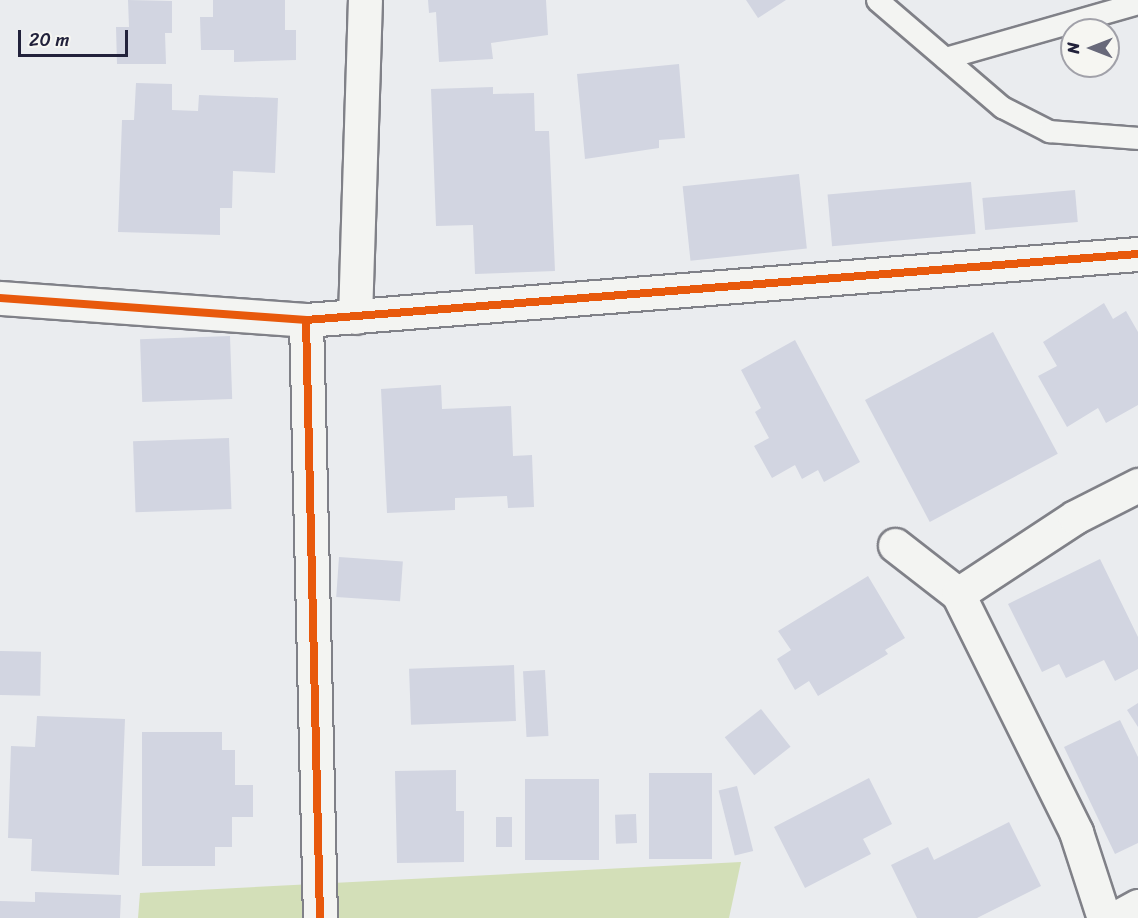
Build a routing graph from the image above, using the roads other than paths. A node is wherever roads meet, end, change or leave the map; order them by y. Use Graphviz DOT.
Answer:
graph roads {
  1 [pos="364,0"];
  2 [pos="877,0"];
  3 [pos="1138,3"];
  4 [pos="945,58"];
  5 [pos="1138,138"];
  6 [pos="1138,254"];
  7 [pos="0,298"];
  8 [pos="356,317"];
  9 [pos="306,320"];
  10 [pos="1138,485"];
  11 [pos="895,545"];
  12 [pos="958,594"];
  13 [pos="1138,906"];
  14 [pos="320,918"];
  15 [pos="1104,918"];
  16 [pos="1116,918"];
  1 -- 8 [label="street"];
  2 -- 4 [label="lane"];
  3 -- 4 [label="lane"];
  4 -- 5 [label="lane"];
  6 -- 8 [label="street"];
  7 -- 9 [label="street"];
  8 -- 9 [label="street"];
  9 -- 14 [label="street"];
  10 -- 12 [label="street"];
  11 -- 12 [label="street"];
  12 -- 15 [label="street"];
  13 -- 16 [label="street"];
}
